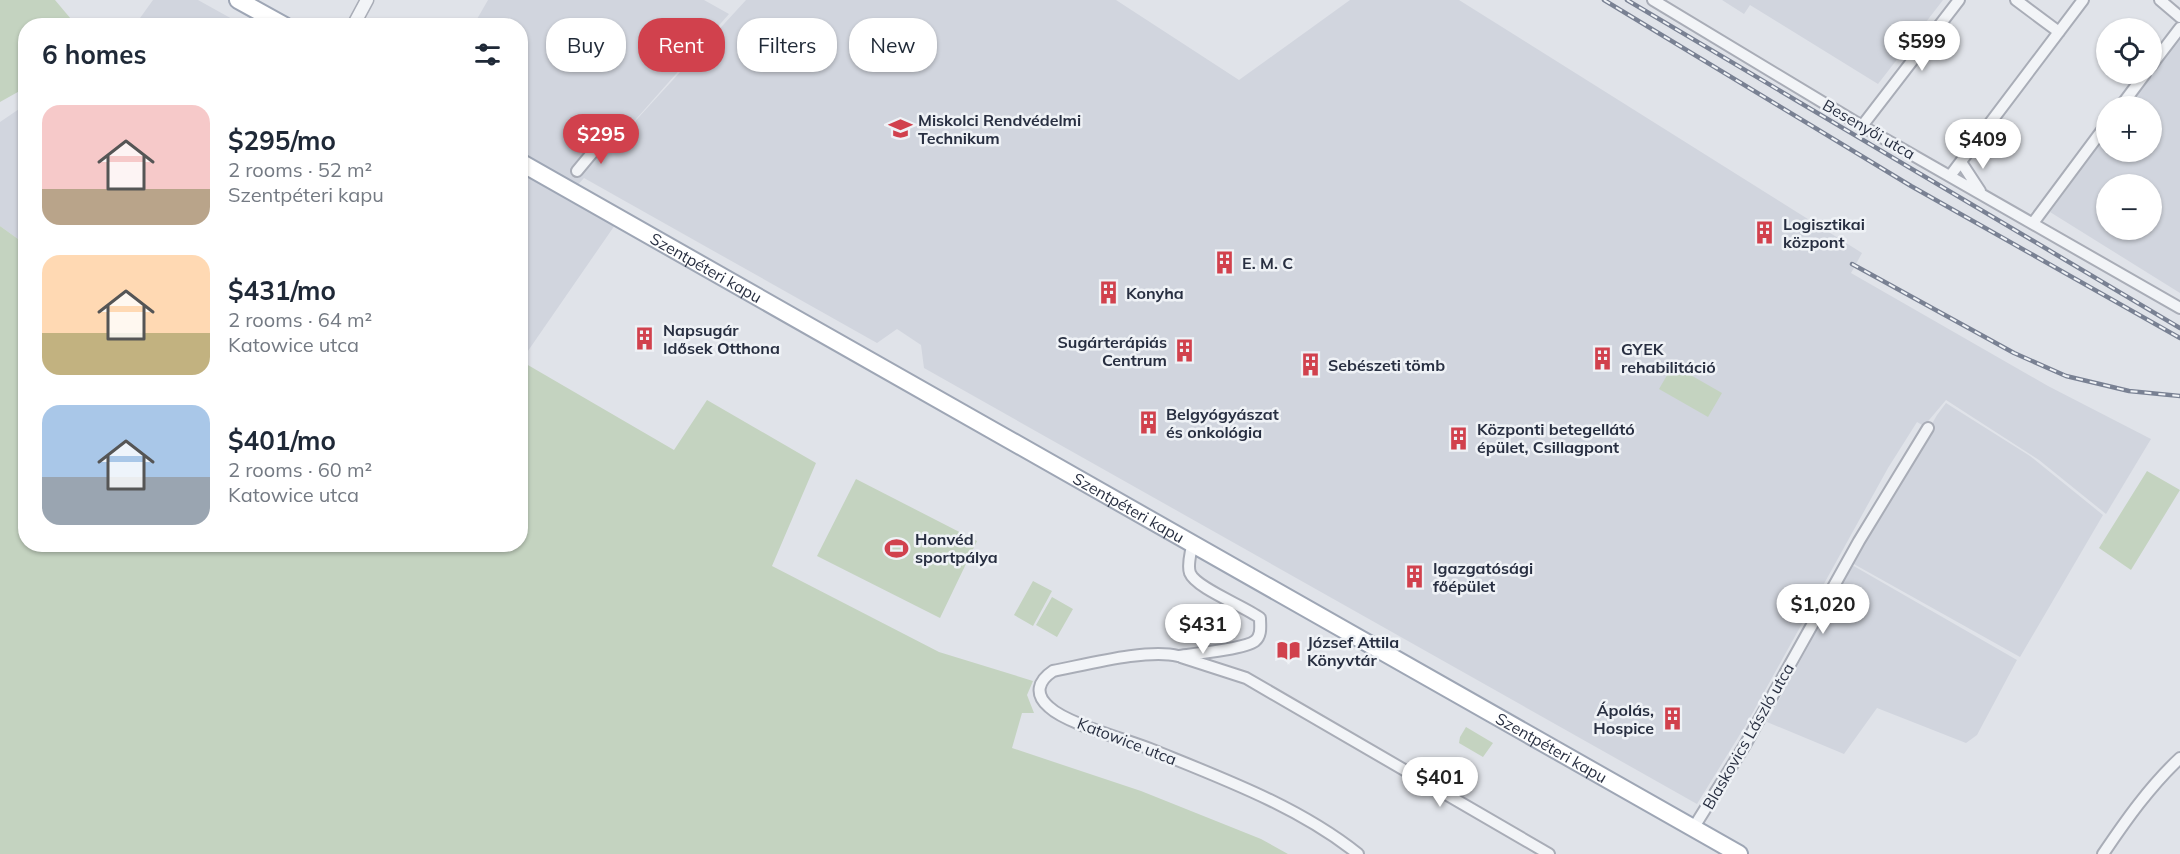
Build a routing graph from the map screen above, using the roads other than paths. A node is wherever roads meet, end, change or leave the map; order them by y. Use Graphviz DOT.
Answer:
graph roads {
  1 [pos="238,0"];
  2 [pos="368,0"];
  3 [pos="1653,0"];
  4 [pos="1959,0"];
  5 [pos="2016,0"];
  6 [pos="2083,0"];
  7 [pos="2160,0"];
  8 [pos="2180,16"];
  9 [pos="271,18"];
  10 [pos="358,18"];
  11 [pos="2180,28"];
  12 [pos="2059,32"];
  13 [pos="2162,52"];
  14 [pos="1863,126"];
  15 [pos="2096,138"];
  16 [pos="602,141"];
  17 [pos="1961,162"];
  18 [pos="528,167"];
  19 [pos="577,171"];
  20 [pos="1950,176"];
  21 [pos="1982,194"];
  22 [pos="2033,223"];
  23 [pos="2180,308"];
  24 [pos="1928,428"];
  25 [pos="1192,545"];
  26 [pos="1226,648"];
  27 [pos="1178,656"];
  28 [pos="1222,670"];
  29 [pos="2180,758"];
  30 [pos="1695,827"];
  31 [pos="1358,854"];
  32 [pos="1549,854"];
  33 [pos="1739,854"];
  34 [pos="2103,854"];
  1 -- 9 [label="main road"];
  2 -- 10 [label="street"];
  3 -- 14 [label="street, Besenyői utca"];
  4 -- 14 [label="street"];
  5 -- 12 [label="street"];
  6 -- 12 [label="street"];
  7 -- 8 [label="street"];
  11 -- 13 [label="street"];
  12 -- 17 [label="street"];
  14 -- 20 [label="street, Besenyői utca"];
  15 -- 22 [label="street"];
  16 -- 19 [label="street"];
  17 -- 20 [label="street"];
  17 -- 21 [label="street"];
  18 -- 25 [label="main road, Szentpéteri kapu"];
  20 -- 21 [label="street, Besenyői utca"];
  21 -- 22 [label="street, Besenyői utca"];
  22 -- 23 [label="street, Besenyői utca"];
  24 -- 30 [label="street, Blaskovics László utca"];
  25 -- 26 [label="street, Katowice utca"];
  25 -- 30 [label="main road, Szentpéteri kapu"];
  26 -- 27 [label="street, Katowice utca"];
  26 -- 28 [label="street"];
  27 -- 28 [label="street, Katowice utca"];
  27 -- 31 [label="street, Katowice utca"];
  28 -- 32 [label="street, Katowice utca"];
  29 -- 34 [label="street"];
  30 -- 33 [label="main road, Szentpéteri kapu"];
}
